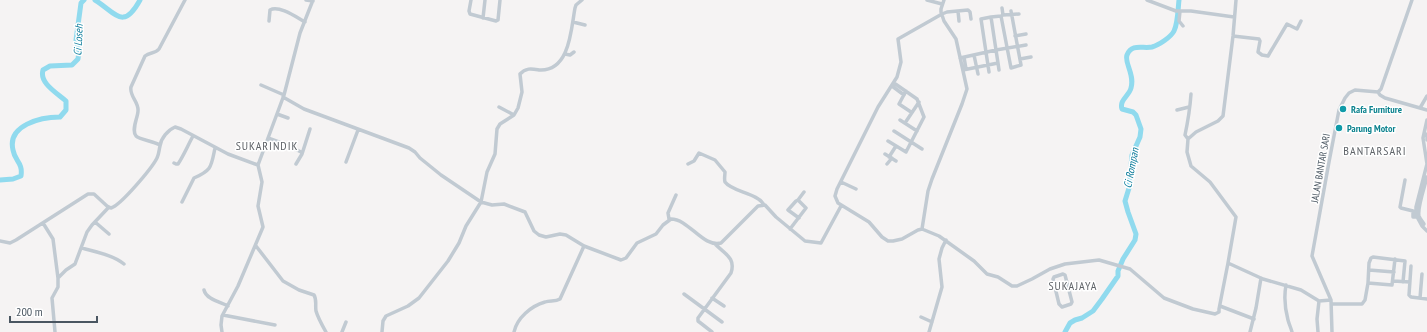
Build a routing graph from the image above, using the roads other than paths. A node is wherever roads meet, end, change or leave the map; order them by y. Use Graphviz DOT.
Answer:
graph roads {
  1 [pos="185,0"];
  2 [pos="306,0"];
  3 [pos="471,0"];
  4 [pos="486,0"];
  5 [pos="500,0"];
  6 [pos="582,0"];
  7 [pos="928,0"];
  8 [pos="944,0"];
  9 [pos="1147,0"];
  10 [pos="1236,0"];
  11 [pos="1412,0"];
  12 [pos="313,1"];
  13 [pos="942,4"];
  14 [pos="1002,8"];
  15 [pos="958,11"];
  16 [pos="1178,11"];
  17 [pos="1012,13"];
  18 [pos="942,14"];
  19 [pos="1019,14"];
  20 [pos="1002,15"];
  21 [pos="991,17"];
  22 [pos="1234,17"];
  23 [pos="483,18"];
  24 [pos="971,19"];
  25 [pos="269,21"];
  26 [pos="959,21"];
  27 [pos="1301,21"];
  28 [pos="305,22"];
  29 [pos="573,22"];
  30 [pos="586,26"];
  31 [pos="1183,26"];
  32 [pos="1026,34"];
  33 [pos="1015,36"];
  34 [pos="1233,36"];
  35 [pos="1026,45"];
  36 [pos="1017,47"];
  37 [pos="1007,49"];
  38 [pos="996,50"];
  39 [pos="574,52"];
  40 [pos="985,53"];
  41 [pos="565,54"];
  42 [pos="974,54"];
  43 [pos="962,57"];
  44 [pos="1031,57"];
  45 [pos="1020,59"];
  46 [pos="998,63"];
  47 [pos="988,65"];
  48 [pos="977,68"];
  49 [pos="965,70"];
  50 [pos="999,70"];
  51 [pos="989,72"];
  52 [pos="978,74"];
  53 [pos="261,85"];
  54 [pos="893,85"];
  55 [pos="1378,92"];
  56 [pos="905,93"];
  57 [pos="1191,94"];
  58 [pos="284,96"];
  59 [pos="1427,96"];
  60 [pos="919,102"];
  61 [pos="1189,106"];
  62 [pos="499,108"];
  63 [pos="1420,108"];
  64 [pos="1177,110"];
  65 [pos="1427,110"];
  66 [pos="911,112"];
  67 [pos="277,114"];
  68 [pos="514,115"];
  69 [pos="288,118"];
  70 [pos="900,120"];
  71 [pos="1427,120"];
  72 [pos="905,123"];
  73 [pos="310,129"];
  74 [pos="358,130"];
  75 [pos="894,131"];
  76 [pos="917,131"];
  77 [pos="1427,134"];
  78 [pos="193,136"];
  79 [pos="268,138"];
  80 [pos="1188,139"];
  81 [pos="1427,140"];
  82 [pos="888,141"];
  83 [pos="912,142"];
  84 [pos="160,145"];
  85 [pos="896,146"];
  86 [pos="215,148"];
  87 [pos="922,149"];
  88 [pos="301,152"];
  89 [pos="885,154"];
  90 [pos="891,157"];
  91 [pos="896,161"];
  92 [pos="346,162"];
  93 [pos="174,163"];
  94 [pos="296,164"];
  95 [pos="688,164"];
  96 [pos="887,164"];
  97 [pos="258,166"];
  98 [pos="1427,166"];
  99 [pos="1427,177"];
  100 [pos="1405,180"];
  101 [pos="841,182"];
  102 [pos="1423,187"];
  103 [pos="856,189"];
  104 [pos="804,192"];
  105 [pos="676,195"];
  106 [pos="798,200"];
  107 [pos="182,202"];
  108 [pos="481,202"];
  109 [pos="764,205"];
  110 [pos="841,206"];
  111 [pos="109,207"];
  112 [pos="1417,217"];
  113 [pos="799,218"];
  114 [pos="669,219"];
  115 [pos="95,222"];
  116 [pos="43,223"];
  117 [pos="1424,226"];
  118 [pos="790,229"];
  119 [pos="922,229"];
  120 [pos="1427,231"];
  121 [pos="108,234"];
  122 [pos="946,240"];
  123 [pos="0,241"];
  124 [pos="715,244"];
  125 [pos="256,246"];
  126 [pos="584,246"];
  127 [pos="82,248"];
  128 [pos="1395,259"];
  129 [pos="1228,263"];
  130 [pos="124,264"];
  131 [pos="1412,266"];
  132 [pos="1056,267"];
  133 [pos="1369,270"];
  134 [pos="1394,272"];
  135 [pos="1422,274"];
  136 [pos="1059,275"];
  137 [pos="58,278"];
  138 [pos="1261,278"];
  139 [pos="1393,281"];
  140 [pos="1403,282"];
  141 [pos="1410,282"];
  142 [pos="1368,283"];
  143 [pos="1286,285"];
  144 [pos="204,290"];
  145 [pos="684,294"];
  146 [pos="712,298"];
  147 [pos="1420,298"];
  148 [pos="1427,299"];
  149 [pos="1319,300"];
  150 [pos="1331,302"];
  151 [pos="228,306"];
  152 [pos="724,306"];
  153 [pos="1220,306"];
  154 [pos="705,309"];
  155 [pos="223,315"];
  156 [pos="921,317"];
  157 [pos="1254,319"];
  158 [pos="346,322"];
  159 [pos="722,322"];
  160 [pos="932,322"];
  161 [pos="275,325"];
  162 [pos="55,332"];
  163 [pos="222,332"];
  164 [pos="326,332"];
  165 [pos="342,332"];
  166 [pos="382,332"];
  167 [pos="514,332"];
  168 [pos="712,332"];
  169 [pos="929,332"];
  170 [pos="1250,332"];
  171 [pos="1292,332"];
  172 [pos="1318,332"];
  173 [pos="1332,332"];
  1 -- 84 [label="street"];
  2 -- 12 [label="street"];
  3 -- 23 [label="street"];
  4 -- 23 [label="street"];
  5 -- 23 [label="street"];
  6 -- 29 [label="street"];
  7 -- 13 [label="street"];
  8 -- 13 [label="street"];
  9 -- 16 [label="street"];
  10 -- 22 [label="street"];
  11 -- 55 [label="street"];
  12 -- 28 [label="street"];
  13 -- 18 [label="street"];
  14 -- 20 [label="street"];
  15 -- 18 [label="street"];
  15 -- 24 [label="street"];
  15 -- 26 [label="street"];
  16 -- 22 [label="street"];
  16 -- 31 [label="street"];
  17 -- 19 [label="street"];
  17 -- 20 [label="street"];
  17 -- 33 [label="street"];
  18 -- 43 [label="street"];
  18 -- 54 [label="street"];
  20 -- 21 [label="street"];
  20 -- 37 [label="street"];
  21 -- 38 [label="street"];
  21 -- 40 [label="street"];
  22 -- 34 [label="street"];
  25 -- 28 [label="street"];
  27 -- 34 [label="street"];
  28 -- 58 [label="street"];
  29 -- 30 [label="street"];
  29 -- 41 [label="street"];
  32 -- 33 [label="street"];
  33 -- 36 [label="street"];
  34 -- 80 [label="street"];
  35 -- 36 [label="street"];
  36 -- 37 [label="street"];
  36 -- 45 [label="street"];
  37 -- 38 [label="street"];
  37 -- 45 [label="street"];
  38 -- 40 [label="street"];
  38 -- 46 [label="street"];
  39 -- 41 [label="street"];
  40 -- 42 [label="street"];
  40 -- 47 [label="street"];
  41 -- 68 [label="street"];
  42 -- 43 [label="street"];
  42 -- 48 [label="street"];
  43 -- 49 [label="street"];
  44 -- 45 [label="street"];
  46 -- 47 [label="street"];
  46 -- 50 [label="street"];
  47 -- 48 [label="street"];
  47 -- 51 [label="street"];
  48 -- 49 [label="street"];
  48 -- 52 [label="street"];
  49 -- 119 [label="street"];
  53 -- 58 [label="street"];
  54 -- 56 [label="street"];
  54 -- 101 [label="street"];
  55 -- 63 [label="street"];
  55 -- 150 [label="street, JALAN BANTAR SARI"];
  56 -- 60 [label="street"];
  56 -- 66 [label="street"];
  57 -- 61 [label="street"];
  58 -- 67 [label="street"];
  58 -- 74 [label="street"];
  59 -- 63 [label="street"];
  60 -- 66 [label="street"];
  60 -- 76 [label="street"];
  61 -- 64 [label="street"];
  61 -- 80 [label="street"];
  62 -- 68 [label="street"];
  63 -- 65 [label="street"];
  66 -- 72 [label="street"];
  67 -- 69 [label="street"];
  67 -- 79 [label="street"];
  68 -- 108 [label="street"];
  70 -- 72 [label="street"];
  71 -- 98 [label="street"];
  72 -- 76 [label="street"];
  73 -- 88 [label="street"];
  74 -- 92 [label="street"];
  74 -- 108 [label="street"];
  75 -- 83 [label="street"];
  76 -- 83 [label="street"];
  77 -- 81 [label="street"];
  78 -- 84 [label="street"];
  78 -- 86 [label="street"];
  78 -- 93 [label="street"];
  79 -- 88 [label="street"];
  79 -- 97 [label="street"];
  80 -- 129 [label="street"];
  82 -- 85 [label="street"];
  83 -- 85 [label="street"];
  83 -- 87 [label="street"];
  84 -- 111 [label="street"];
  85 -- 90 [label="street"];
  86 -- 97 [label="street"];
  86 -- 107 [label="street"];
  88 -- 94 [label="street"];
  89 -- 90 [label="street"];
  90 -- 91 [label="street"];
  90 -- 96 [label="street"];
  95 -- 109 [label="street"];
  97 -- 125 [label="street"];
  98 -- 102 [label="street"];
  99 -- 102 [label="street"];
  100 -- 112 [label="street"];
  101 -- 103 [label="street"];
  101 -- 110 [label="street"];
  102 -- 112 [label="street"];
  102 -- 117 [label="street"];
  104 -- 106 [label="street"];
  105 -- 114 [label="street"];
  106 -- 113 [label="street"];
  106 -- 113 [label="street"];
  108 -- 126 [label="street"];
  108 -- 166 [label="street"];
  109 -- 118 [label="street"];
  109 -- 124 [label="street"];
  110 -- 118 [label="street"];
  110 -- 119 [label="street"];
  111 -- 115 [label="street"];
  111 -- 116 [label="street"];
  112 -- 117 [label="street"];
  113 -- 118 [label="street"];
  114 -- 124 [label="street"];
  114 -- 126 [label="street"];
  115 -- 121 [label="street"];
  115 -- 127 [label="street"];
  116 -- 123 [label="street"];
  116 -- 137 [label="street"];
  117 -- 120 [label="street"];
  119 -- 122 [label="street"];
  122 -- 132 [label="street"];
  122 -- 160 [label="street"];
  124 -- 146 [label="street"];
  125 -- 151 [label="street"];
  125 -- 164 [label="street"];
  126 -- 167 [label="street"];
  127 -- 130 [label="street"];
  127 -- 137 [label="street"];
  128 -- 133 [label="street"];
  128 -- 134 [label="street"];
  128 -- 140 [label="street"];
  129 -- 138 [label="street"];
  129 -- 153 [label="street"];
  131 -- 141 [label="street"];
  132 -- 136 [label="street"];
  132 -- 153 [label="street"];
  133 -- 134 [label="street"];
  133 -- 142 [label="street"];
  134 -- 139 [label="street"];
  135 -- 147 [label="street"];
  136 -- 136 [label="street"];
  137 -- 162 [label="street"];
  138 -- 143 [label="street"];
  138 -- 157 [label="street"];
  139 -- 140 [label="street"];
  139 -- 142 [label="street"];
  140 -- 141 [label="street"];
  141 -- 147 [label="street"];
  142 -- 150 [label="street"];
  143 -- 149 [label="street"];
  143 -- 171 [label="street"];
  144 -- 151 [label="street"];
  145 -- 154 [label="street"];
  146 -- 152 [label="street"];
  146 -- 154 [label="street"];
  147 -- 148 [label="street"];
  149 -- 150 [label="street"];
  149 -- 172 [label="street"];
  150 -- 173 [label="street"];
  151 -- 155 [label="street"];
  153 -- 157 [label="street"];
  154 -- 159 [label="street"];
  154 -- 168 [label="street"];
  155 -- 161 [label="street"];
  155 -- 163 [label="street"];
  156 -- 160 [label="street"];
  157 -- 170 [label="street"];
  158 -- 165 [label="street"];
  160 -- 169 [label="street"];
}
